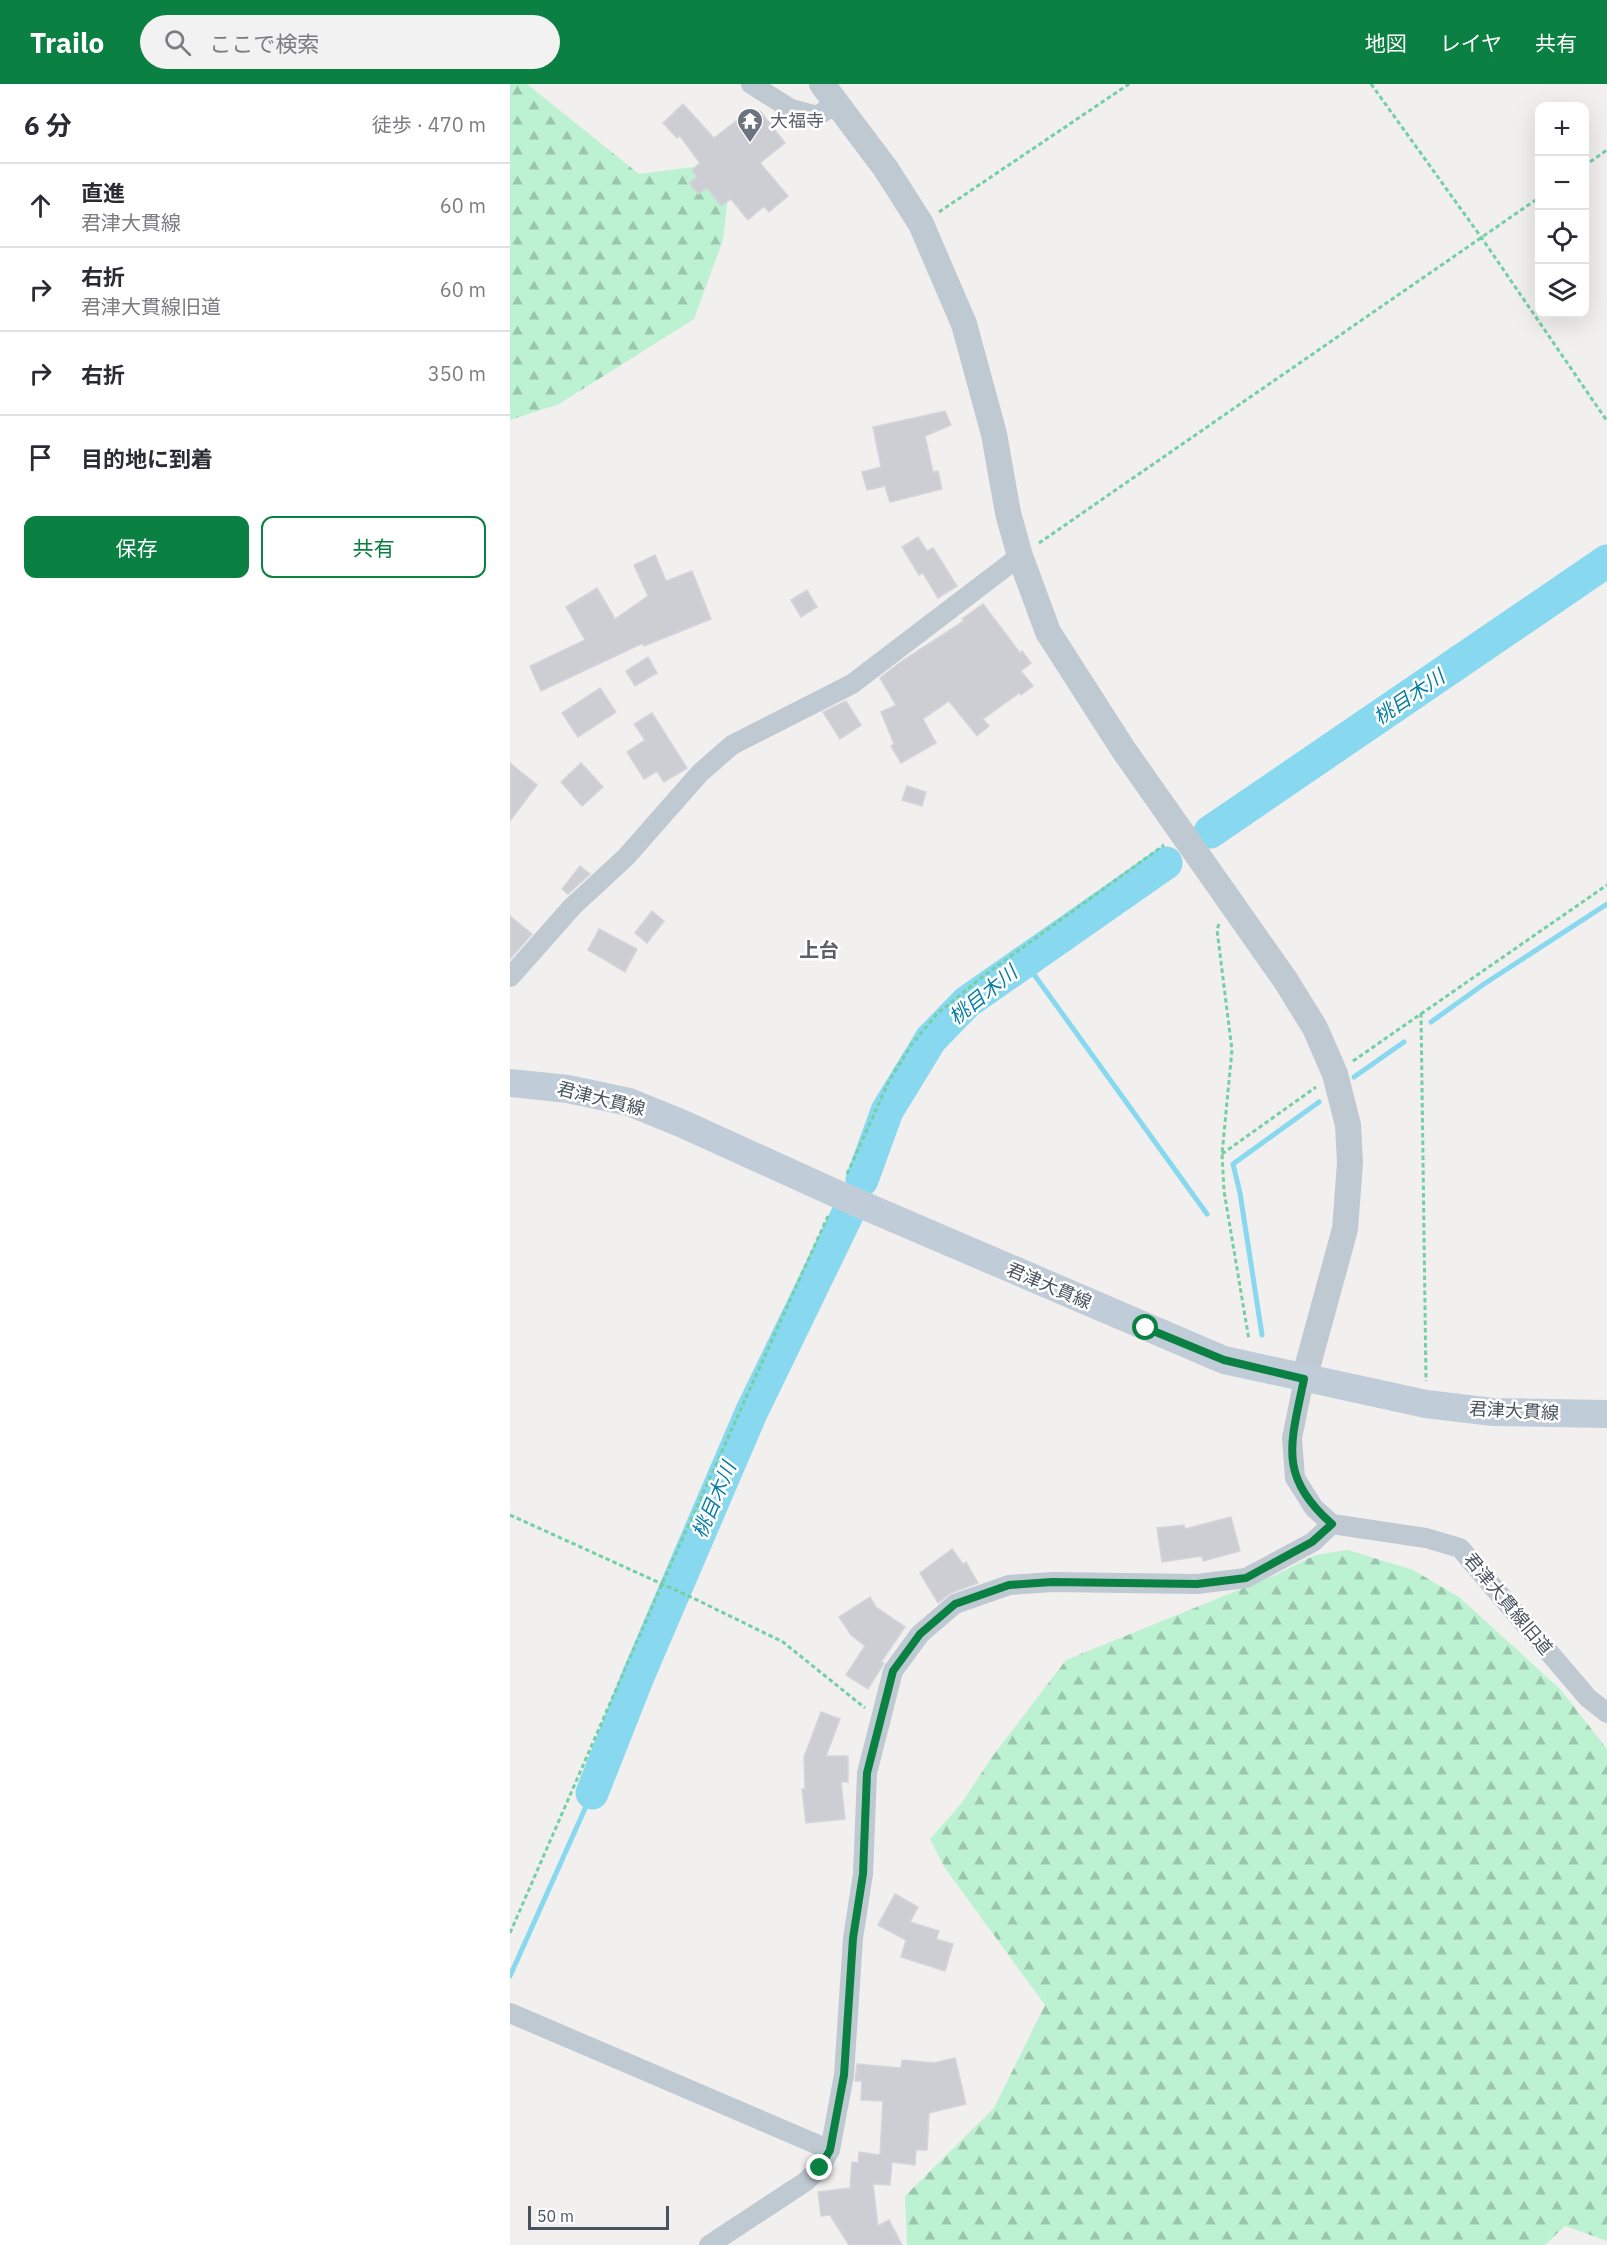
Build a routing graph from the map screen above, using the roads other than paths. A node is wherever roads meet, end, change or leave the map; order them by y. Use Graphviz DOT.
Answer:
graph roads {
  1 [pos="751,84"];
  2 [pos="829,93"];
  3 [pos="1020,555"];
  4 [pos="510,977"];
  5 [pos="510,1083"];
  6 [pos="1304,1379"];
  7 [pos="1607,1414"];
  8 [pos="1332,1524"];
  9 [pos="1607,1713"];
  10 [pos="510,2013"];
  11 [pos="830,2150"];
  12 [pos="709,2245"];
  1 -- 2 [label="street"];
  2 -- 3 [label="street"];
  3 -- 4 [label="street"];
  3 -- 6 [label="street"];
  5 -- 6 [label="main road, 君津大貫線"];
  6 -- 7 [label="main road, 君津大貫線"];
  6 -- 8 [label="street"];
  8 -- 9 [label="street, 君津大貫線旧道"];
  8 -- 11 [label="street"];
  10 -- 11 [label="street"];
  11 -- 12 [label="street"];
}
